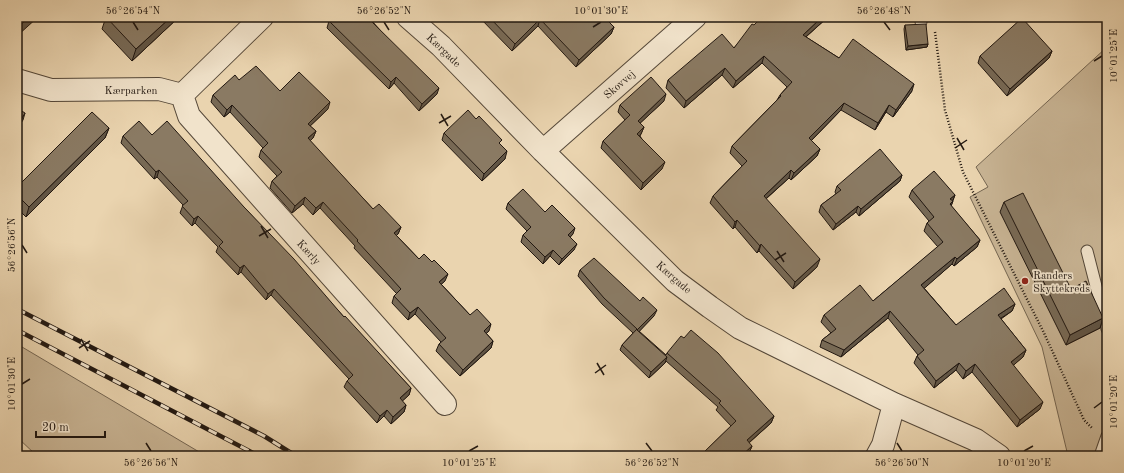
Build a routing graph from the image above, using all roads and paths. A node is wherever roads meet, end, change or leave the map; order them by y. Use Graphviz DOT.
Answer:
graph roads {
  1 [pos="262,17"];
  2 [pos="408,17"];
  3 [pos="695,17"];
  4 [pos="934,25"];
  5 [pos="17,80"];
  6 [pos="182,95"];
  7 [pos="543,151"];
  8 [pos="1087,251"];
  9 [pos="1107,329"];
  10 [pos="445,404"];
  11 [pos="894,404"];
  12 [pos="1106,440"];
  13 [pos="17,449"];
  14 [pos="23,456"];
  15 [pos="877,456"];
  16 [pos="999,456"];
  17 [pos="1100,456"];
  1 -- 6 [label="street"];
  2 -- 7 [label="street, Kærgade"];
  3 -- 7 [label="street, Skovvej"];
  4 -- 12 [label="path"];
  5 -- 6 [label="street, Kærparken"];
  6 -- 10 [label="street, Kærly"];
  7 -- 11 [label="street, Kærgade"];
  8 -- 9 [label="lane"];
  11 -- 15 [label="street"];
  11 -- 16 [label="street, Kærgade"];
  12 -- 17 [label="lane"];
  13 -- 14 [label="path"];
}
